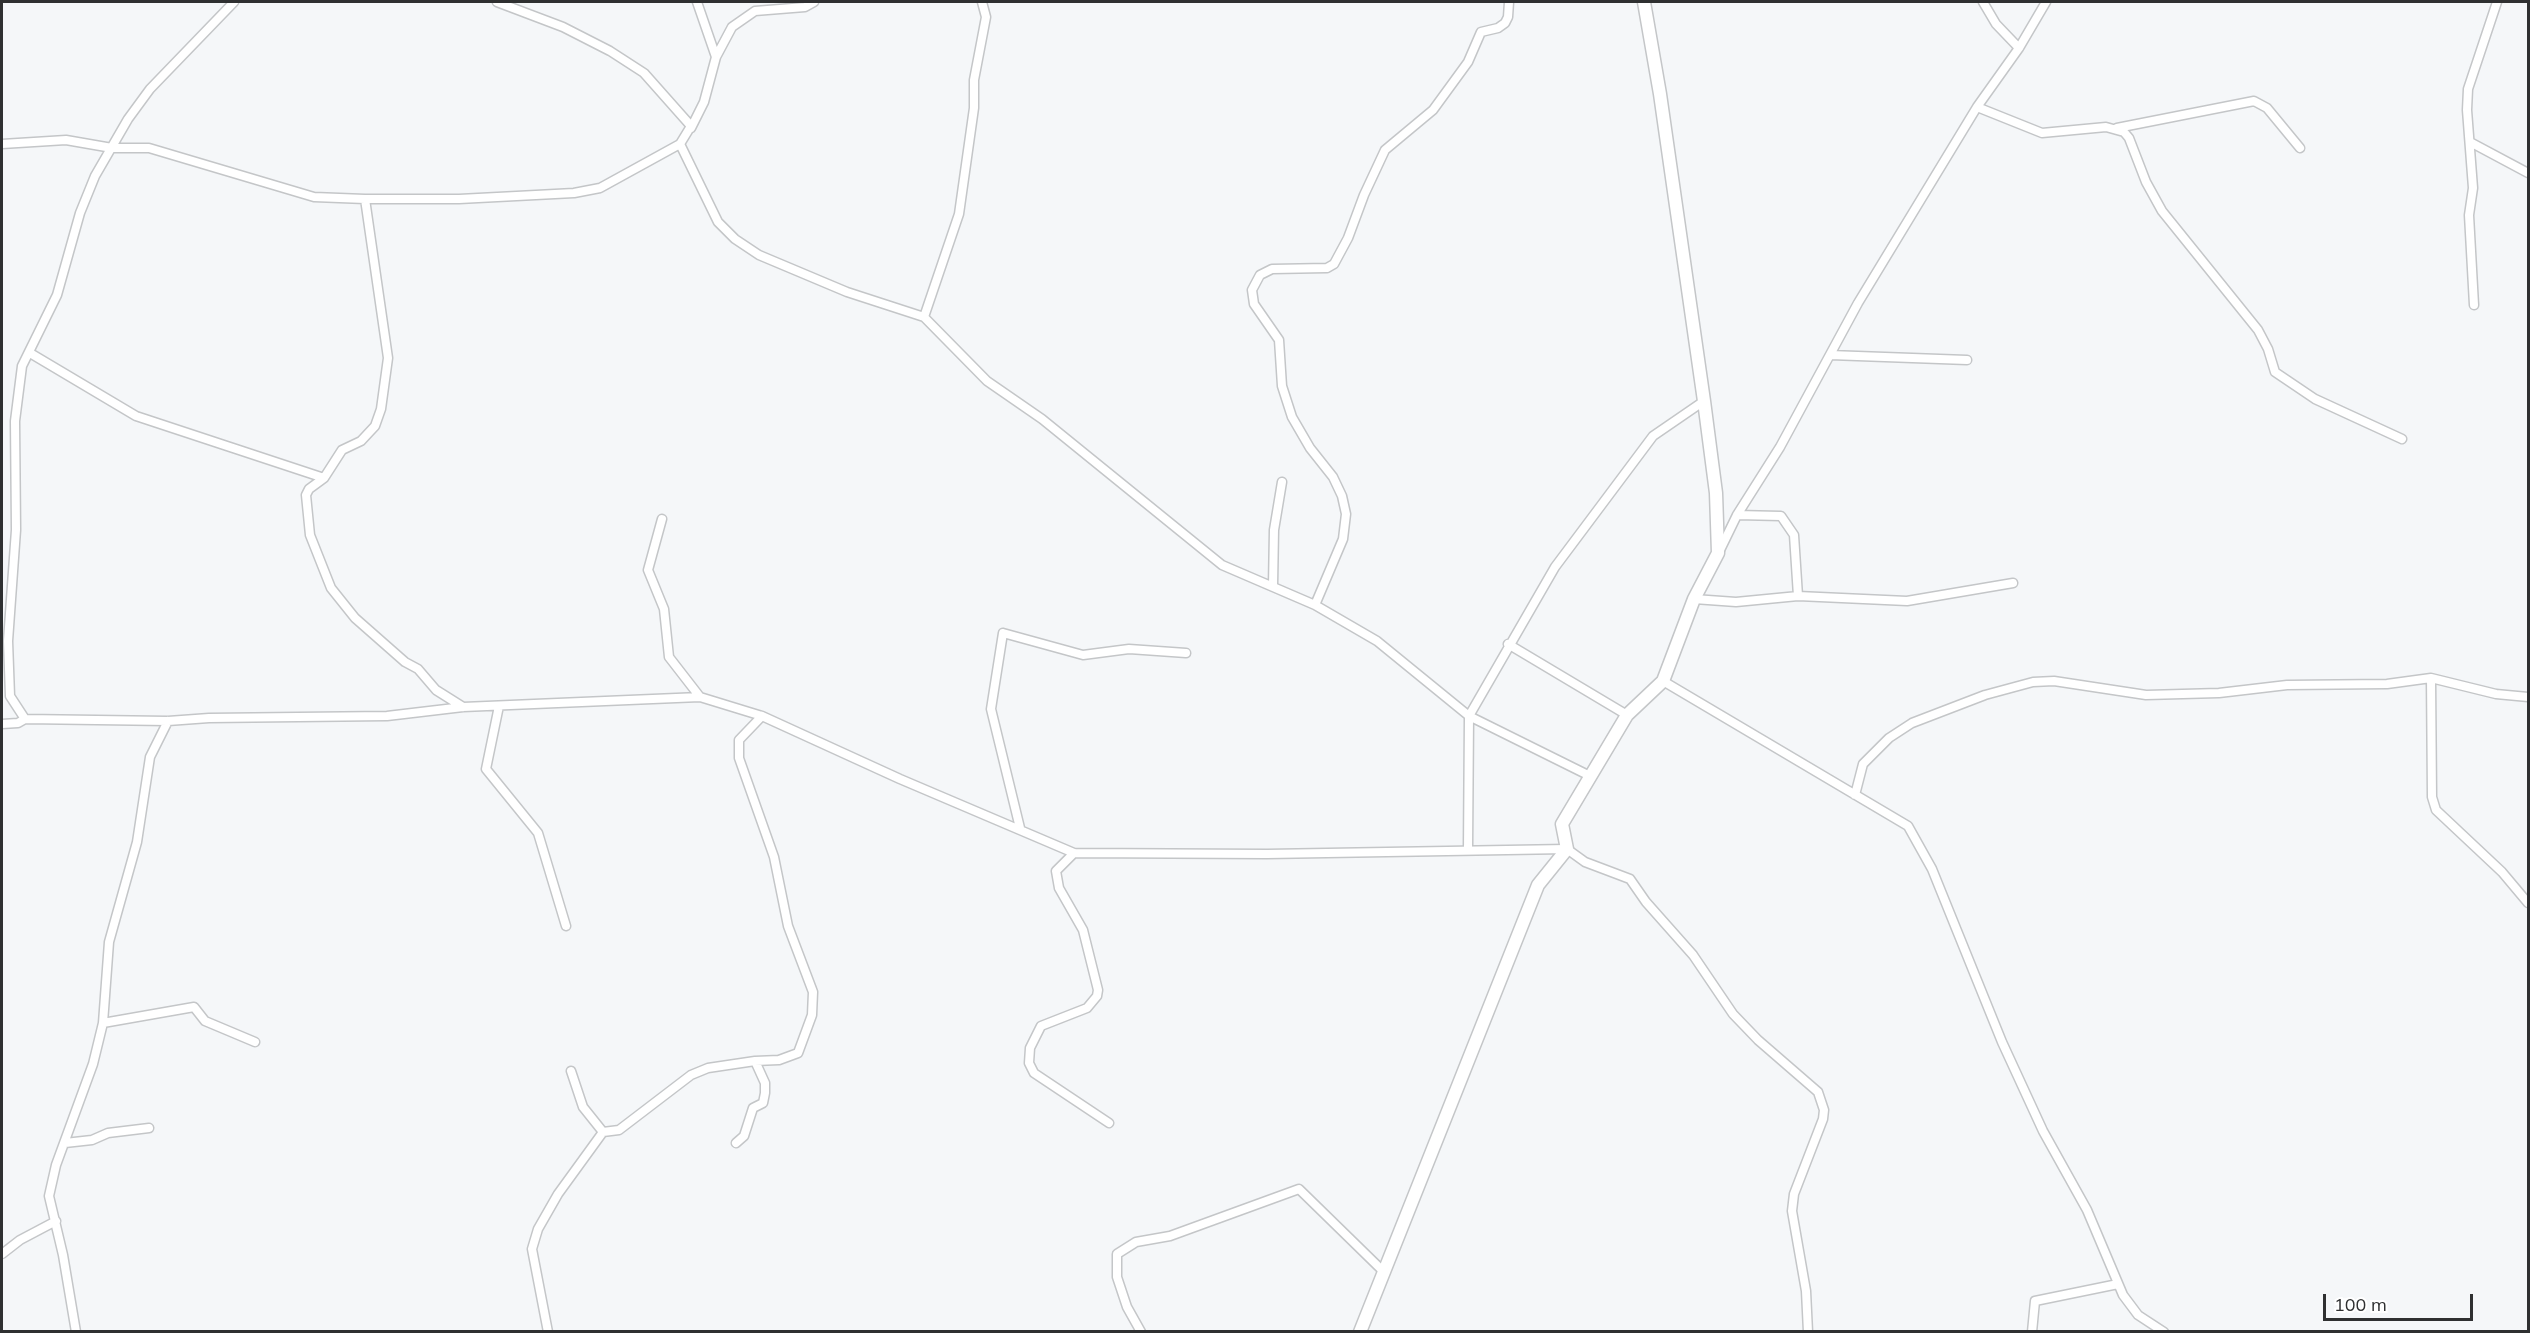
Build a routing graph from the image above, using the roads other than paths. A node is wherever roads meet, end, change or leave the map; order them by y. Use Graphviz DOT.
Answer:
graph roads {
  1 [pos="234,2"];
  2 [pos="497,2"];
  3 [pos="697,2"];
  4 [pos="814,2"];
  5 [pos="982,2"];
  6 [pos="1509,2"];
  7 [pos="1644,2"];
  8 [pos="1983,2"];
  9 [pos="2046,2"];
  10 [pos="2497,2"];
  11 [pos="2019,48"];
  12 [pos="716,57"];
  13 [pos="1977,107"];
  14 [pos="691,126"];
  15 [pos="2116,128"];
  16 [pos="2470,142"];
  17 [pos="2,144"];
  18 [pos="680,144"];
  19 [pos="112,147"];
  20 [pos="2300,148"];
  21 [pos="2529,173"];
  22 [pos="365,199"];
  23 [pos="2474,305"];
  24 [pos="924,317"];
  25 [pos="30,353"];
  26 [pos="1830,355"];
  27 [pos="1967,360"];
  28 [pos="1704,401"];
  29 [pos="2402,440"];
  30 [pos="324,478"];
  31 [pos="1282,482"];
  32 [pos="1737,515"];
  33 [pos="662,519"];
  34 [pos="1718,553"];
  35 [pos="2013,583"];
  36 [pos="1273,586"];
  37 [pos="1798,596"];
  38 [pos="1694,599"];
  39 [pos="1315,605"];
  40 [pos="1508,644"];
  41 [pos="1186,653"];
  42 [pos="2431,678"];
  43 [pos="1663,681"];
  44 [pos="700,697"];
  45 [pos="2529,697"];
  46 [pos="499,706"];
  47 [pos="463,707"];
  48 [pos="1627,715"];
  49 [pos="762,716"];
  50 [pos="1469,716"];
  51 [pos="25,719"];
  52 [pos="168,721"];
  53 [pos="2,724"];
  54 [pos="1590,776"];
  55 [pos="1855,795"];
  56 [pos="1020,828"];
  57 [pos="1468,849"];
  58 [pos="1567,849"];
  59 [pos="1074,853"];
  60 [pos="2529,903"];
  61 [pos="566,926"];
  62 [pos="103,1023"];
  63 [pos="255,1042"];
  64 [pos="755,1061"];
  65 [pos="571,1071"];
  66 [pos="1109,1123"];
  67 [pos="149,1128"];
  68 [pos="603,1132"];
  69 [pos="65,1143"];
  70 [pos="736,1143"];
  71 [pos="56,1221"];
  72 [pos="2,1254"];
  73 [pos="1385,1273"];
  74 [pos="2118,1284"];
  75 [pos="76,1332"];
  76 [pos="548,1332"];
  77 [pos="1141,1332"];
  78 [pos="1360,1332"];
  79 [pos="1808,1332"];
  80 [pos="2032,1332"];
  81 [pos="2164,1332"];
  1 -- 19 [label="street"];
  2 -- 14 [label="street"];
  3 -- 12 [label="street"];
  4 -- 12 [label="street"];
  5 -- 24 [label="street"];
  6 -- 39 [label="street"];
  7 -- 28 [label="main road"];
  8 -- 11 [label="street"];
  9 -- 11 [label="street"];
  10 -- 16 [label="street"];
  11 -- 13 [label="street"];
  12 -- 14 [label="street"];
  13 -- 15 [label="street"];
  13 -- 26 [label="street"];
  14 -- 18 [label="street"];
  15 -- 20 [label="street"];
  15 -- 29 [label="street"];
  16 -- 21 [label="street"];
  16 -- 23 [label="street"];
  17 -- 19 [label="street"];
  18 -- 22 [label="street"];
  18 -- 24 [label="street"];
  19 -- 22 [label="street"];
  19 -- 25 [label="street"];
  22 -- 30 [label="street"];
  24 -- 36 [label="street"];
  25 -- 30 [label="street"];
  25 -- 51 [label="street"];
  26 -- 27 [label="street"];
  26 -- 32 [label="street"];
  28 -- 34 [label="main road"];
  28 -- 40 [label="street"];
  30 -- 47 [label="street"];
  31 -- 36 [label="street"];
  32 -- 34 [label="street"];
  32 -- 37 [label="street"];
  33 -- 44 [label="street"];
  34 -- 38 [label="main road"];
  35 -- 37 [label="street"];
  36 -- 39 [label="street"];
  37 -- 38 [label="street"];
  38 -- 43 [label="main road"];
  39 -- 50 [label="street"];
  40 -- 48 [label="street"];
  40 -- 50 [label="street"];
  41 -- 56 [label="street"];
  42 -- 45 [label="street"];
  42 -- 55 [label="street"];
  42 -- 60 [label="street"];
  43 -- 48 [label="main road"];
  43 -- 55 [label="street"];
  44 -- 46 [label="street"];
  44 -- 49 [label="street"];
  46 -- 47 [label="street"];
  46 -- 61 [label="street"];
  47 -- 52 [label="street"];
  48 -- 54 [label="main road"];
  49 -- 56 [label="street"];
  49 -- 64 [label="street"];
  50 -- 54 [label="street"];
  50 -- 57 [label="street"];
  51 -- 52 [label="street"];
  51 -- 53 [label="street"];
  52 -- 62 [label="street"];
  54 -- 58 [label="main road"];
  55 -- 74 [label="street"];
  56 -- 59 [label="street"];
  57 -- 58 [label="street"];
  57 -- 59 [label="street"];
  58 -- 73 [label="main road"];
  58 -- 79 [label="street"];
  59 -- 66 [label="street"];
  62 -- 63 [label="street"];
  62 -- 69 [label="street"];
  64 -- 68 [label="street"];
  64 -- 70 [label="street"];
  65 -- 68 [label="street"];
  67 -- 69 [label="street"];
  68 -- 76 [label="street"];
  69 -- 71 [label="street"];
  71 -- 72 [label="street"];
  71 -- 75 [label="street"];
  73 -- 77 [label="street"];
  73 -- 78 [label="main road"];
  74 -- 80 [label="street"];
  74 -- 81 [label="street"];
}
